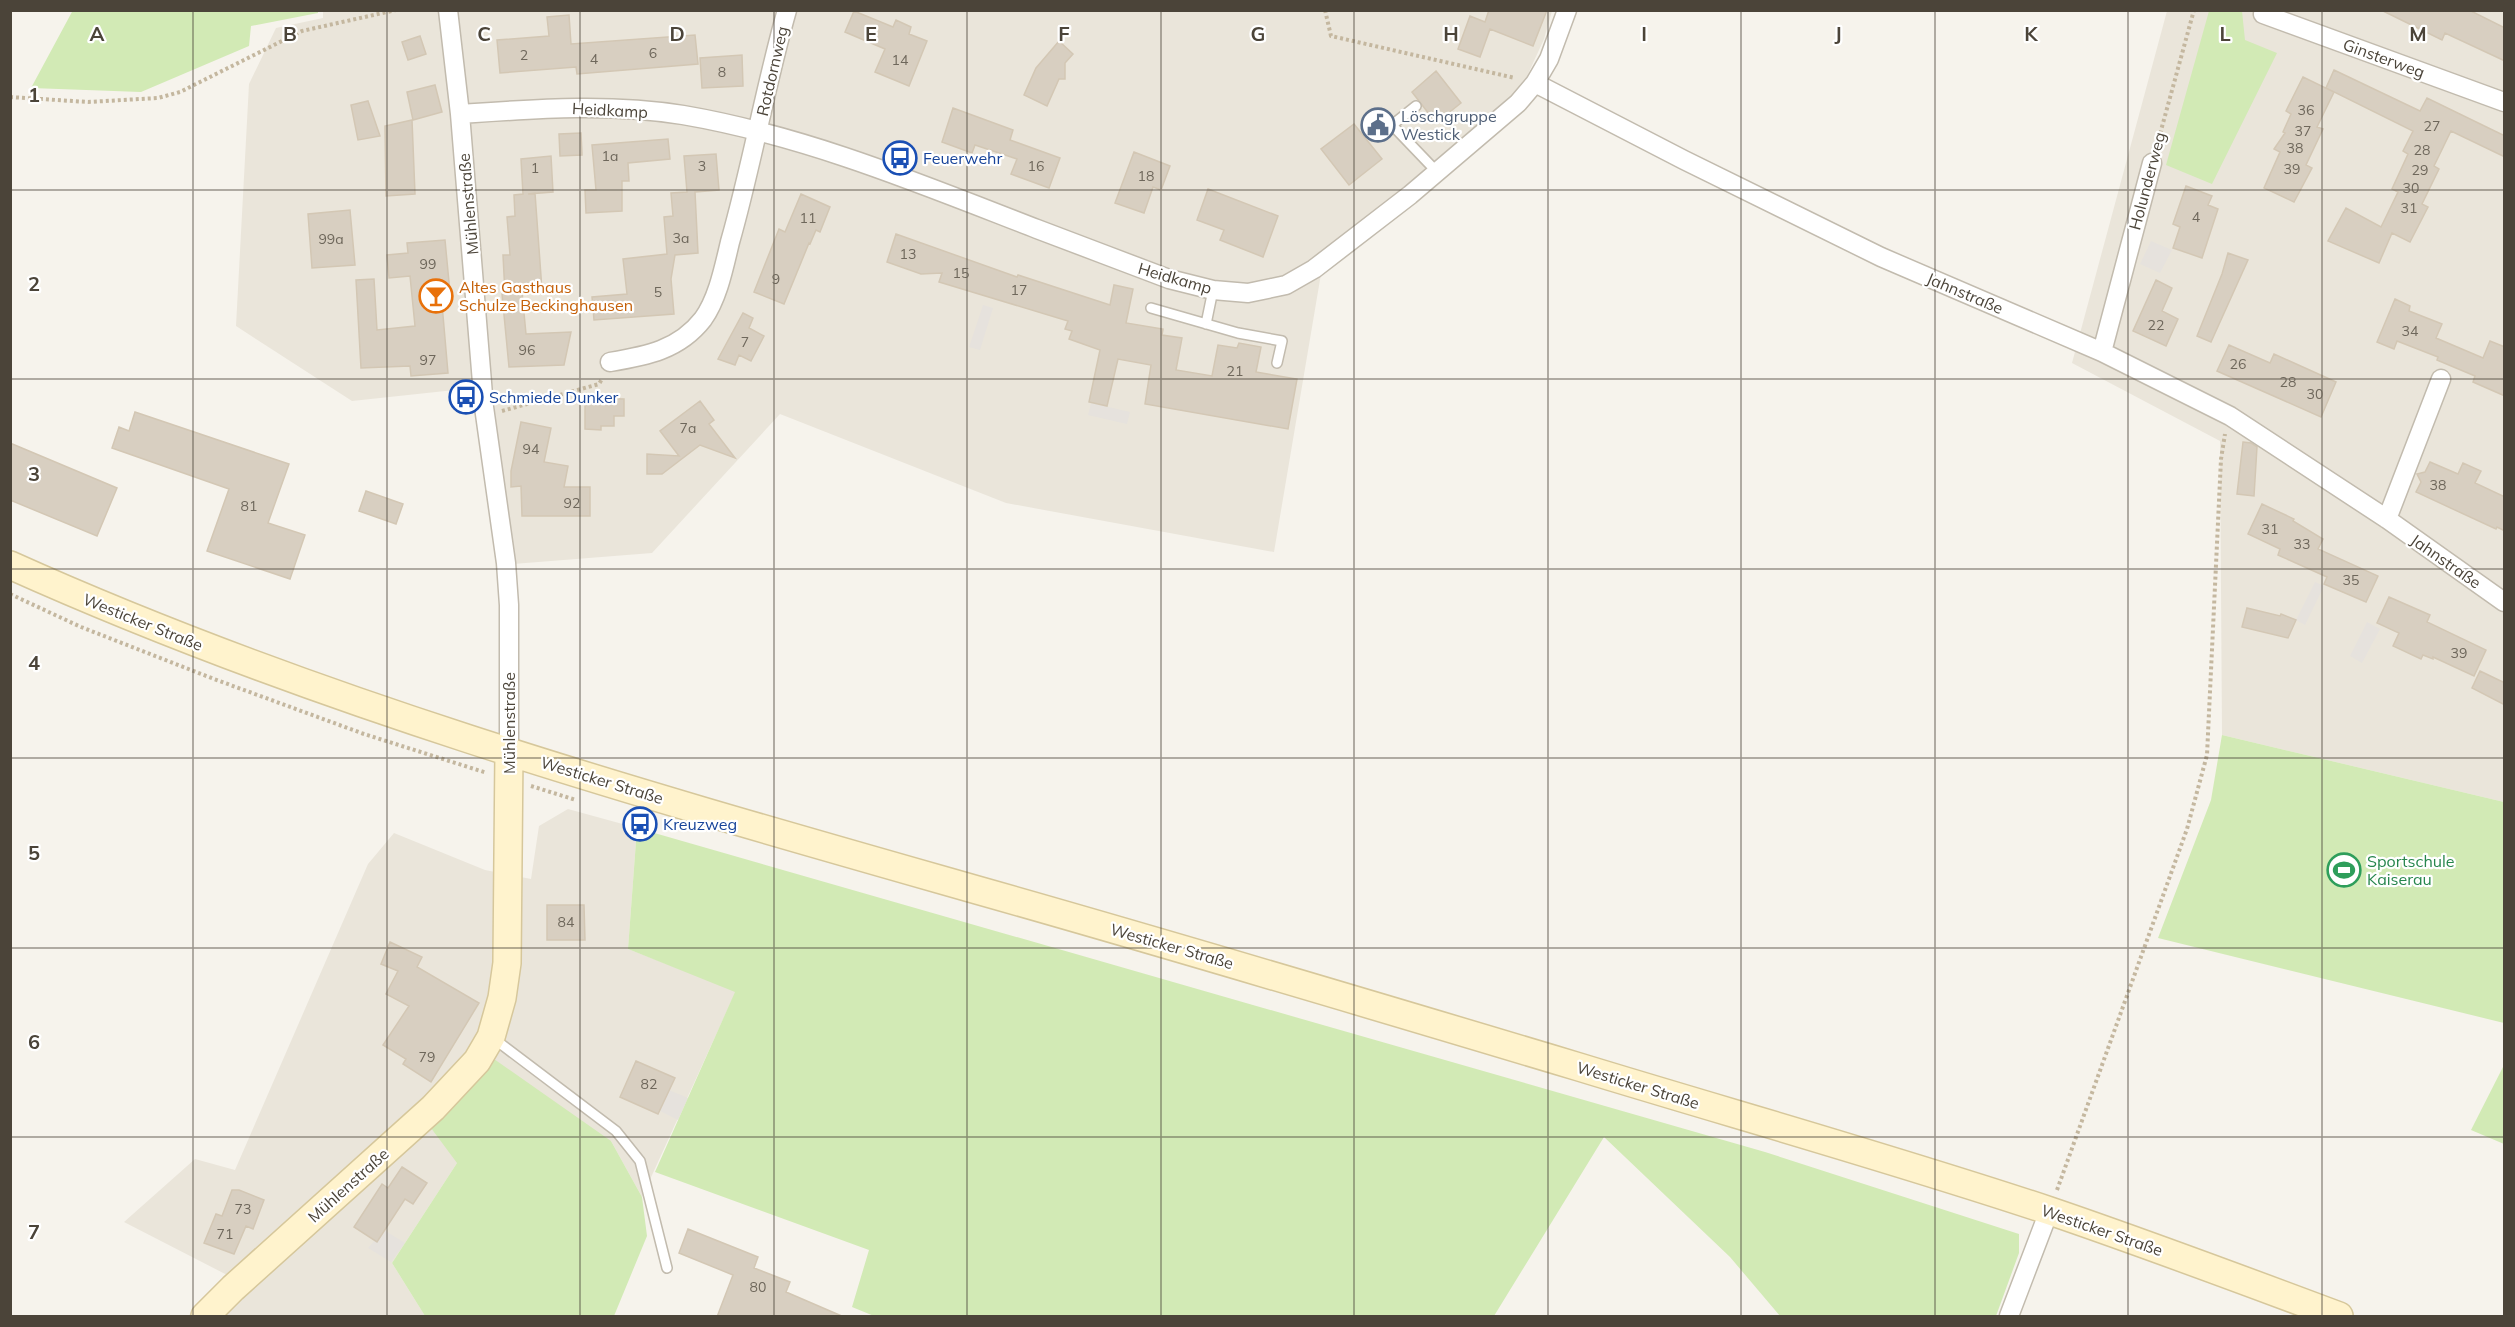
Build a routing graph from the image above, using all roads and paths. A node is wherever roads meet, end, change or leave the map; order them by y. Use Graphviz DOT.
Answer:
graph roads {
  1 [pos="396,10"];
  2 [pos="448,10"];
  3 [pos="787,10"];
  4 [pos="1325,10"];
  5 [pos="1567,10"];
  6 [pos="2194,10"];
  7 [pos="2263,14"];
  8 [pos="1535,83"];
  9 [pos="10,97"];
  10 [pos="2505,102"];
  11 [pos="1416,106"];
  12 [pos="460,114"];
  13 [pos="758,131"];
  14 [pos="2152,163"];
  15 [pos="1437,172"];
  16 [pos="1213,290"];
  17 [pos="1151,308"];
  18 [pos="1206,324"];
  19 [pos="2102,352"];
  20 [pos="610,362"];
  21 [pos="1278,363"];
  22 [pos="2441,379"];
  23 [pos="485,416"];
  24 [pos="2230,416"];
  25 [pos="2387,519"];
  26 [pos="10,565"];
  27 [pos="2505,602"];
  28 [pos="509,751"];
  29 [pos="491,1037"];
  30 [pos="2049,1211"];
  31 [pos="668,1268"];
  32 [pos="205,1317"];
  33 [pos="2009,1317"];
  34 [pos="2339,1317"];
  1 -- 9 [label="path"];
  2 -- 12 [label="street, Mühlenstraße"];
  3 -- 13 [label="street, Rotdornweg"];
  4 -- 8 [label="path"];
  5 -- 8 [label="street, Heidkamp"];
  6 -- 14 [label="path, Holunderweg"];
  7 -- 10 [label="street, Ginsterweg"];
  8 -- 15 [label="street, Heidkamp"];
  8 -- 19 [label="street, Jahnstraße"];
  11 -- 15 [label="lane"];
  12 -- 13 [label="street, Heidkamp"];
  12 -- 23 [label="street, Mühlenstraße"];
  13 -- 16 [label="street, Heidkamp"];
  13 -- 20 [label="street"];
  14 -- 19 [label="street, Holunderweg"];
  15 -- 16 [label="street, Heidkamp"];
  16 -- 18 [label="lane"];
  17 -- 18 [label="lane"];
  18 -- 21 [label="lane"];
  19 -- 24 [label="street, Jahnstraße"];
  20 -- 23 [label="path"];
  22 -- 25 [label="street"];
  23 -- 28 [label="street, Mühlenstraße"];
  24 -- 25 [label="street, Jahnstraße"];
  24 -- 30 [label="path"];
  25 -- 27 [label="street, Jahnstraße"];
  26 -- 28 [label="street, Westicker Straße"];
  28 -- 29 [label="street, Mühlenstraße"];
  28 -- 30 [label="street, Westicker Straße"];
  29 -- 31 [label="lane"];
  29 -- 32 [label="street, Mühlenstraße"];
  30 -- 33 [label="street"];
  30 -- 34 [label="street, Westicker Straße"];
}
